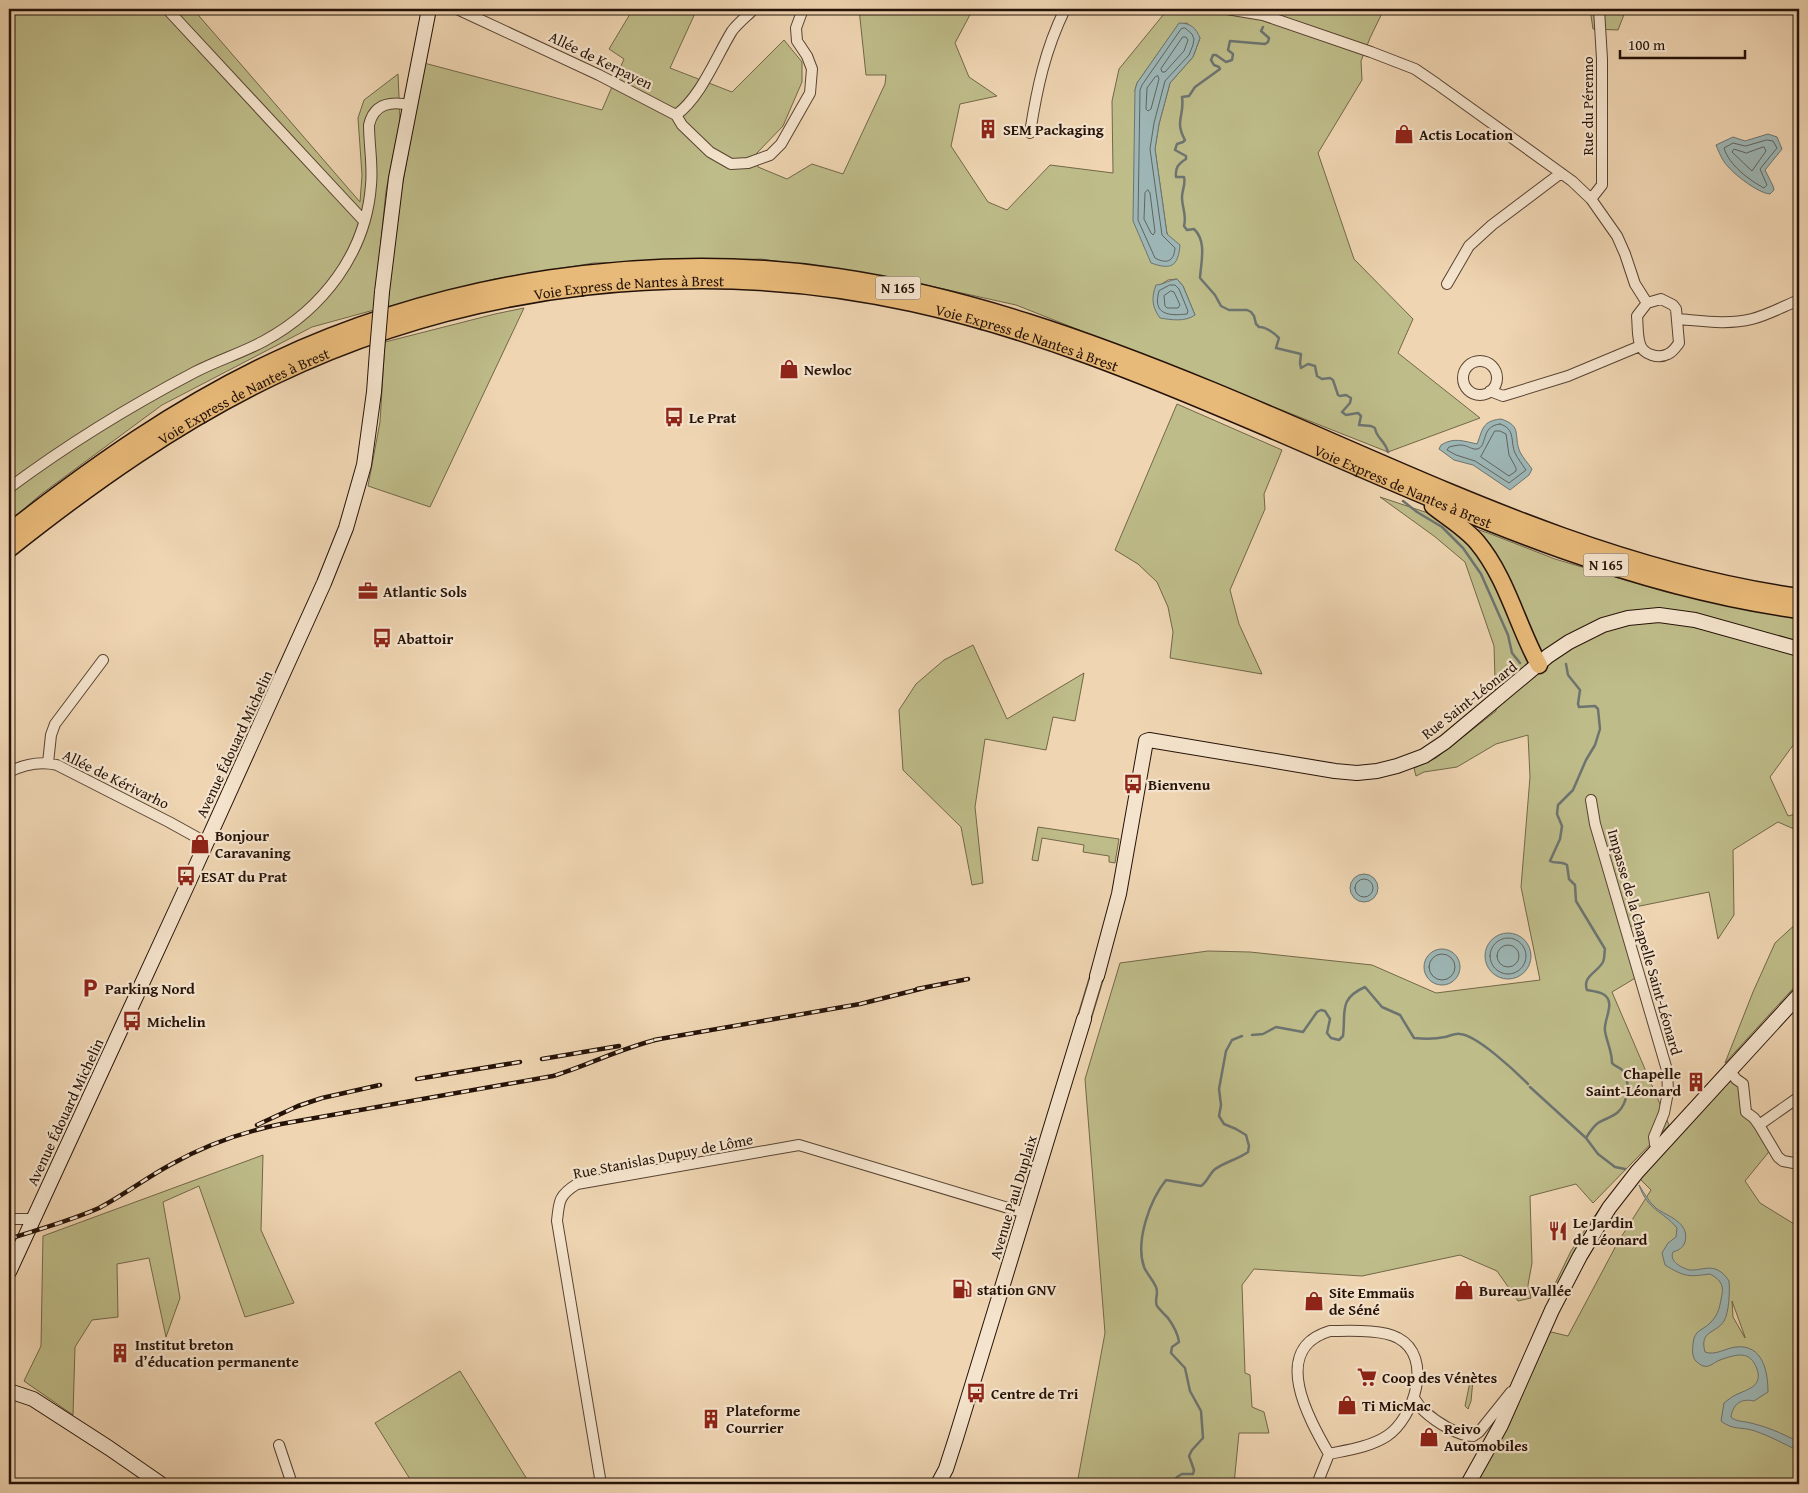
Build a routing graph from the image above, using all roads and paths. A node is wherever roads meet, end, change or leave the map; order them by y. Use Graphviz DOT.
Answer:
graph roads {
  1 [pos="167,9"];
  2 [pos="429,9"];
  3 [pos="457,9"];
  4 [pos="754,9"];
  5 [pos="803,9"];
  6 [pos="1065,9"];
  7 [pos="1227,9"];
  8 [pos="1599,9"];
  9 [pos="410,105"];
  10 [pos="676,115"];
  11 [pos="1030,133"];
  12 [pos="1561,173"];
  13 [pos="1591,199"];
  14 [pos="364,221"];
  15 [pos="1446,284"];
  16 [pos="1799,300"];
  17 [pos="1647,303"];
  18 [pos="1678,319"];
  19 [pos="1640,346"];
  20 [pos="1490,391"];
  21 [pos="9,488"];
  22 [pos="1421,494"];
  23 [pos="9,532"];
  24 [pos="9,549"];
  25 [pos="1799,597"];
  26 [pos="1799,610"];
  27 [pos="1799,649"];
  28 [pos="102,660"];
  29 [pos="1539,665"];
  30 [pos="48,763"];
  31 [pos="9,772"];
  32 [pos="1591,800"];
  33 [pos="206,843"];
  34 [pos="1097,976"];
  35 [pos="1799,995"];
  36 [pos="1084,1019"];
  37 [pos="1729,1070"];
  38 [pos="1799,1097"];
  39 [pos="1760,1125"];
  40 [pos="1658,1148"];
  41 [pos="1799,1164"];
  42 [pos="1025,1213"];
  43 [pos="9,1219"];
  44 [pos="33,1219"];
  45 [pos="9,1272"];
  46 [pos="1528,1366"];
  47 [pos="9,1390"];
  48 [pos="1414,1398"];
  49 [pos="279,1445"];
  50 [pos="1329,1454"];
  51 [pos="161,1484"];
  52 [pos="292,1484"];
  53 [pos="601,1484"];
  54 [pos="938,1484"];
  55 [pos="1317,1484"];
  56 [pos="1468,1484"];
  1 -- 14 [label="street"];
  2 -- 9 [label="main road, Avenue Édouard Michelin"];
  3 -- 10 [label="street, Allée de Kerpayen"];
  4 -- 10 [label="street"];
  5 -- 10 [label="street, Allée de Kerpayen"];
  6 -- 11 [label="street"];
  7 -- 12 [label="street"];
  8 -- 13 [label="street, Rue du Pérenno"];
  9 -- 14 [label="street"];
  9 -- 33 [label="main road, Avenue Édouard Michelin, bridge"];
  12 -- 13 [label="street"];
  12 -- 15 [label="street"];
  13 -- 17 [label="street"];
  14 -- 21 [label="street"];
  16 -- 18 [label="street"];
  17 -- 18 [label="street"];
  17 -- 19 [label="street"];
  18 -- 19 [label="street"];
  19 -- 20 [label="street"];
  22 -- 24 [label="highway, Voie Express de Nantes à Brest / N 165"];
  22 -- 26 [label="highway, Voie Express de Nantes à Brest / N 165"];
  22 -- 29 [label="highway"];
  23 -- 25 [label="highway, Voie Express de Nantes à Brest / N 165"];
  27 -- 29 [label="main road, Rue Saint-Léonard"];
  28 -- 30 [label="street"];
  29 -- 34 [label="main road, Rue Saint-Léonard"];
  30 -- 31 [label="street, Allée de Kérivarho"];
  30 -- 33 [label="street, Allée de Kérivarho"];
  32 -- 40 [label="street, Impasse de la Chapelle Saint-Léonard"];
  33 -- 44 [label="main road, Avenue Édouard Michelin"];
  34 -- 36 [label="street, Avenue Paul Duplaix"];
  35 -- 37 [label="main road"];
  36 -- 42 [label="main road, Avenue Paul Duplaix"];
  37 -- 39 [label="street"];
  37 -- 40 [label="main road"];
  38 -- 39 [label="street"];
  39 -- 41 [label="street"];
  40 -- 46 [label="main road"];
  42 -- 53 [label="street, Rue Stanislas Dupuy de Lôme"];
  42 -- 54 [label="main road, Avenue Paul Duplaix"];
  43 -- 44 [label="street"];
  44 -- 45 [label="main road, Avenue Édouard Michelin"];
  46 -- 48 [label="street"];
  46 -- 56 [label="main road"];
  47 -- 51 [label="main road"];
  48 -- 50 [label="street"];
  48 -- 50 [label="street"];
  49 -- 52 [label="street"];
  50 -- 55 [label="street"];
}
